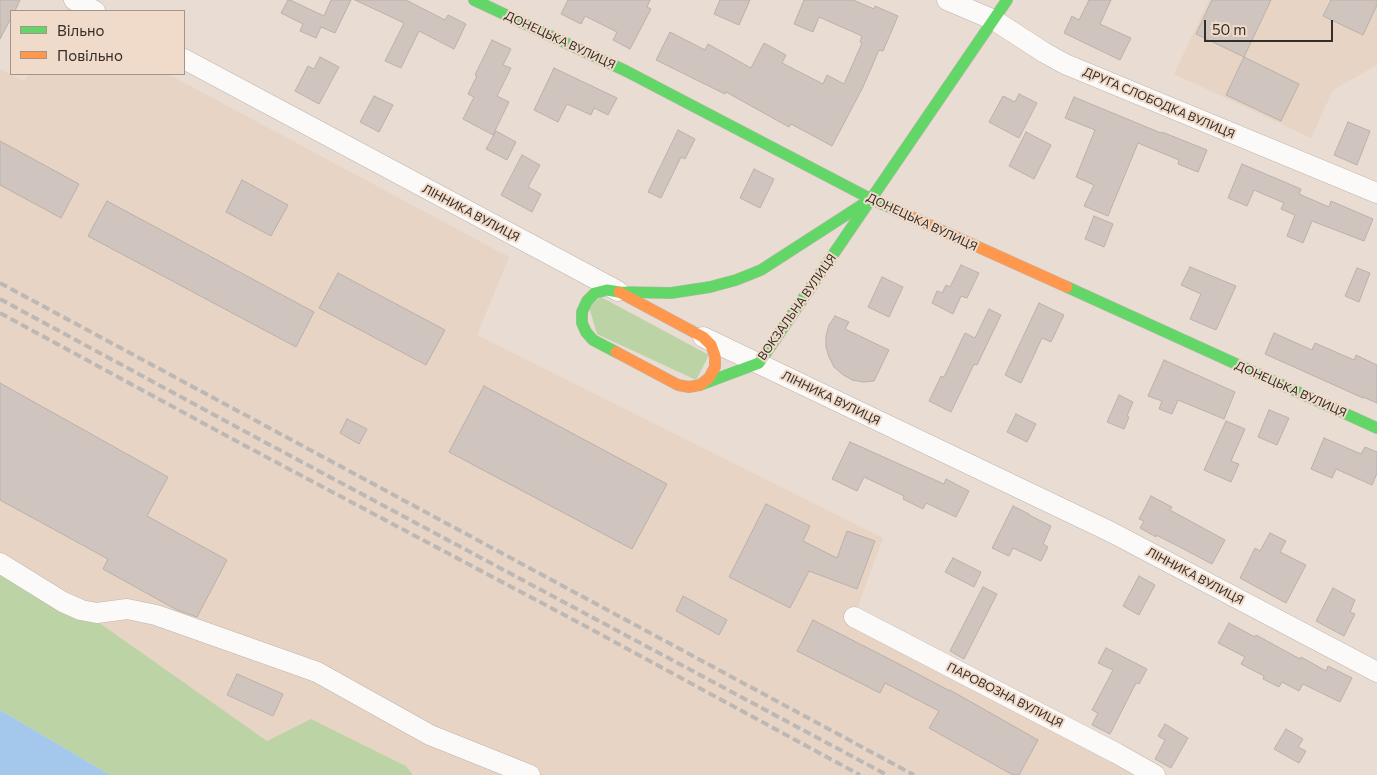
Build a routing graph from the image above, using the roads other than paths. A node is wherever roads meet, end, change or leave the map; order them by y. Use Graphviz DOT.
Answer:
graph roads {
  1 [pos="74,0"];
  2 [pos="474,0"];
  3 [pos="947,0"];
  4 [pos="1007,0"];
  5 [pos="93,10"];
  6 [pos="994,20"];
  7 [pos="185,60"];
  8 [pos="1377,193"];
  9 [pos="871,199"];
  10 [pos="598,280"];
  11 [pos="619,292"];
  12 [pos="587,301"];
  13 [pos="703,337"];
  14 [pos="759,363"];
  15 [pos="700,385"];
  16 [pos="1377,428"];
  17 [pos="0,563"];
  18 [pos="854,617"];
  19 [pos="1377,672"];
  20 [pos="530,775"];
  21 [pos="1155,775"];
  1 -- 5 [label="street"];
  2 -- 9 [label="street, ДОНЕЦЬКА ВУЛИЦЯ"];
  3 -- 6 [label="street, ДРУГА СЛОБОДКА ВУЛИЦЯ"];
  4 -- 6 [label="street, ВОКЗАЛЬНА ВУЛИЦЯ"];
  6 -- 8 [label="street, ДРУГА СЛОБОДКА ВУЛИЦЯ"];
  6 -- 9 [label="street, ВОКЗАЛЬНА ВУЛИЦЯ"];
  7 -- 10 [label="street, ЛІННИКА ВУЛИЦЯ"];
  9 -- 11 [label="street, ВОКЗАЛЬНА ВУЛИЦЯ"];
  9 -- 14 [label="street, ВОКЗАЛЬНА ВУЛИЦЯ"];
  9 -- 16 [label="street, ДОНЕЦЬКА ВУЛИЦЯ"];
  10 -- 11 [label="street, ЛІННИКА ВУЛИЦЯ"];
  10 -- 12 [label="street"];
  11 -- 12 [label="street, ВОКЗАЛЬНА ВУЛИЦЯ"];
  11 -- 13 [label="street, ЛІННИКА ВУЛИЦЯ"];
  12 -- 15 [label="street"];
  13 -- 14 [label="street, ЛІННИКА ВУЛИЦЯ"];
  13 -- 15 [label="street"];
  14 -- 15 [label="street, ВОКЗАЛЬНА ВУЛИЦЯ"];
  14 -- 19 [label="street, ЛІННИКА ВУЛИЦЯ"];
  17 -- 20 [label="street"];
  18 -- 21 [label="street, ПАРОВОЗНА ВУЛИЦЯ"];
}
